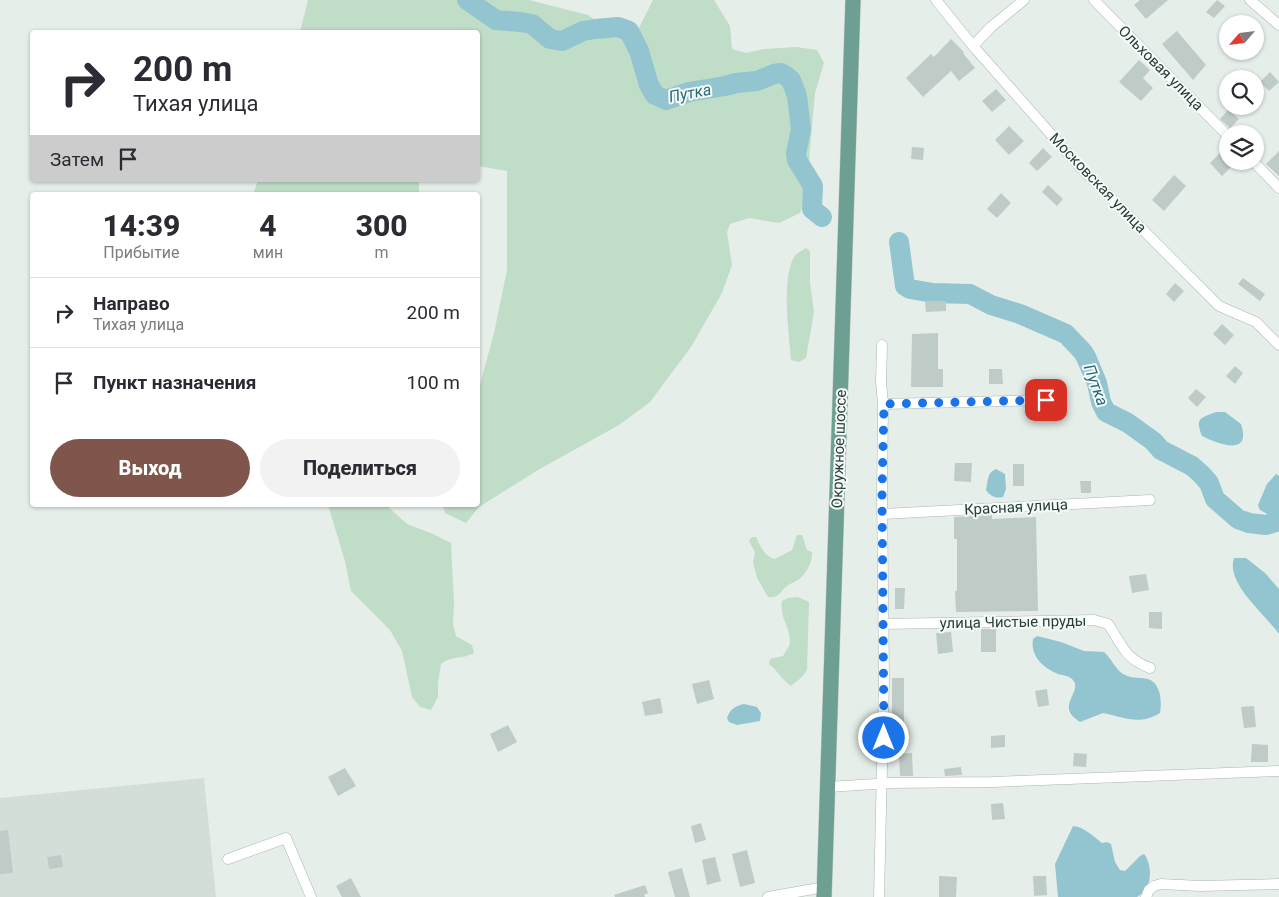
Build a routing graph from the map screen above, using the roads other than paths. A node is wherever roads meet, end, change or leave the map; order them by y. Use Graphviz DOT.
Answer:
graph roads {
  1 [pos="853,0"];
  2 [pos="936,0"];
  3 [pos="1024,0"];
  4 [pos="1094,0"];
  5 [pos="1250,0"];
  6 [pos="1279,25"];
  7 [pos="973,46"];
  8 [pos="1219,127"];
  9 [pos="1262,170"];
  10 [pos="1279,188"];
  11 [pos="882,345"];
  12 [pos="1279,345"];
  13 [pos="1046,400"];
  14 [pos="884,404"];
  15 [pos="1150,500"];
  16 [pos="882,514"];
  17 [pos="884,624"];
  18 [pos="1150,668"];
  19 [pos="1279,771"];
  20 [pos="883,784"];
  21 [pos="828,787"];
  22 [pos="228,859"];
  23 [pos="1279,884"];
  24 [pos="824,892"];
  25 [pos="311,897"];
  26 [pos="768,897"];
  27 [pos="879,897"];
  28 [pos="1146,897"];
  1 -- 21 [label="main road, Окружное шоссе"];
  2 -- 7 [label="street, Московская улица"];
  3 -- 7 [label="street"];
  4 -- 8 [label="street, Ольховая улица"];
  5 -- 6 [label="street"];
  7 -- 12 [label="street, Московская улица"];
  9 -- 10 [label="street"];
  11 -- 14 [label="street"];
  13 -- 14 [label="street"];
  14 -- 16 [label="street"];
  15 -- 16 [label="street, Красная улица"];
  16 -- 17 [label="street"];
  17 -- 18 [label="street, улица Чистые пруды"];
  17 -- 20 [label="street"];
  19 -- 20 [label="street"];
  20 -- 21 [label="street"];
  20 -- 27 [label="street"];
  21 -- 24 [label="main road, Окружное шоссе"];
  22 -- 25 [label="street"];
  23 -- 28 [label="street"];
  24 -- 26 [label="street"];
}
